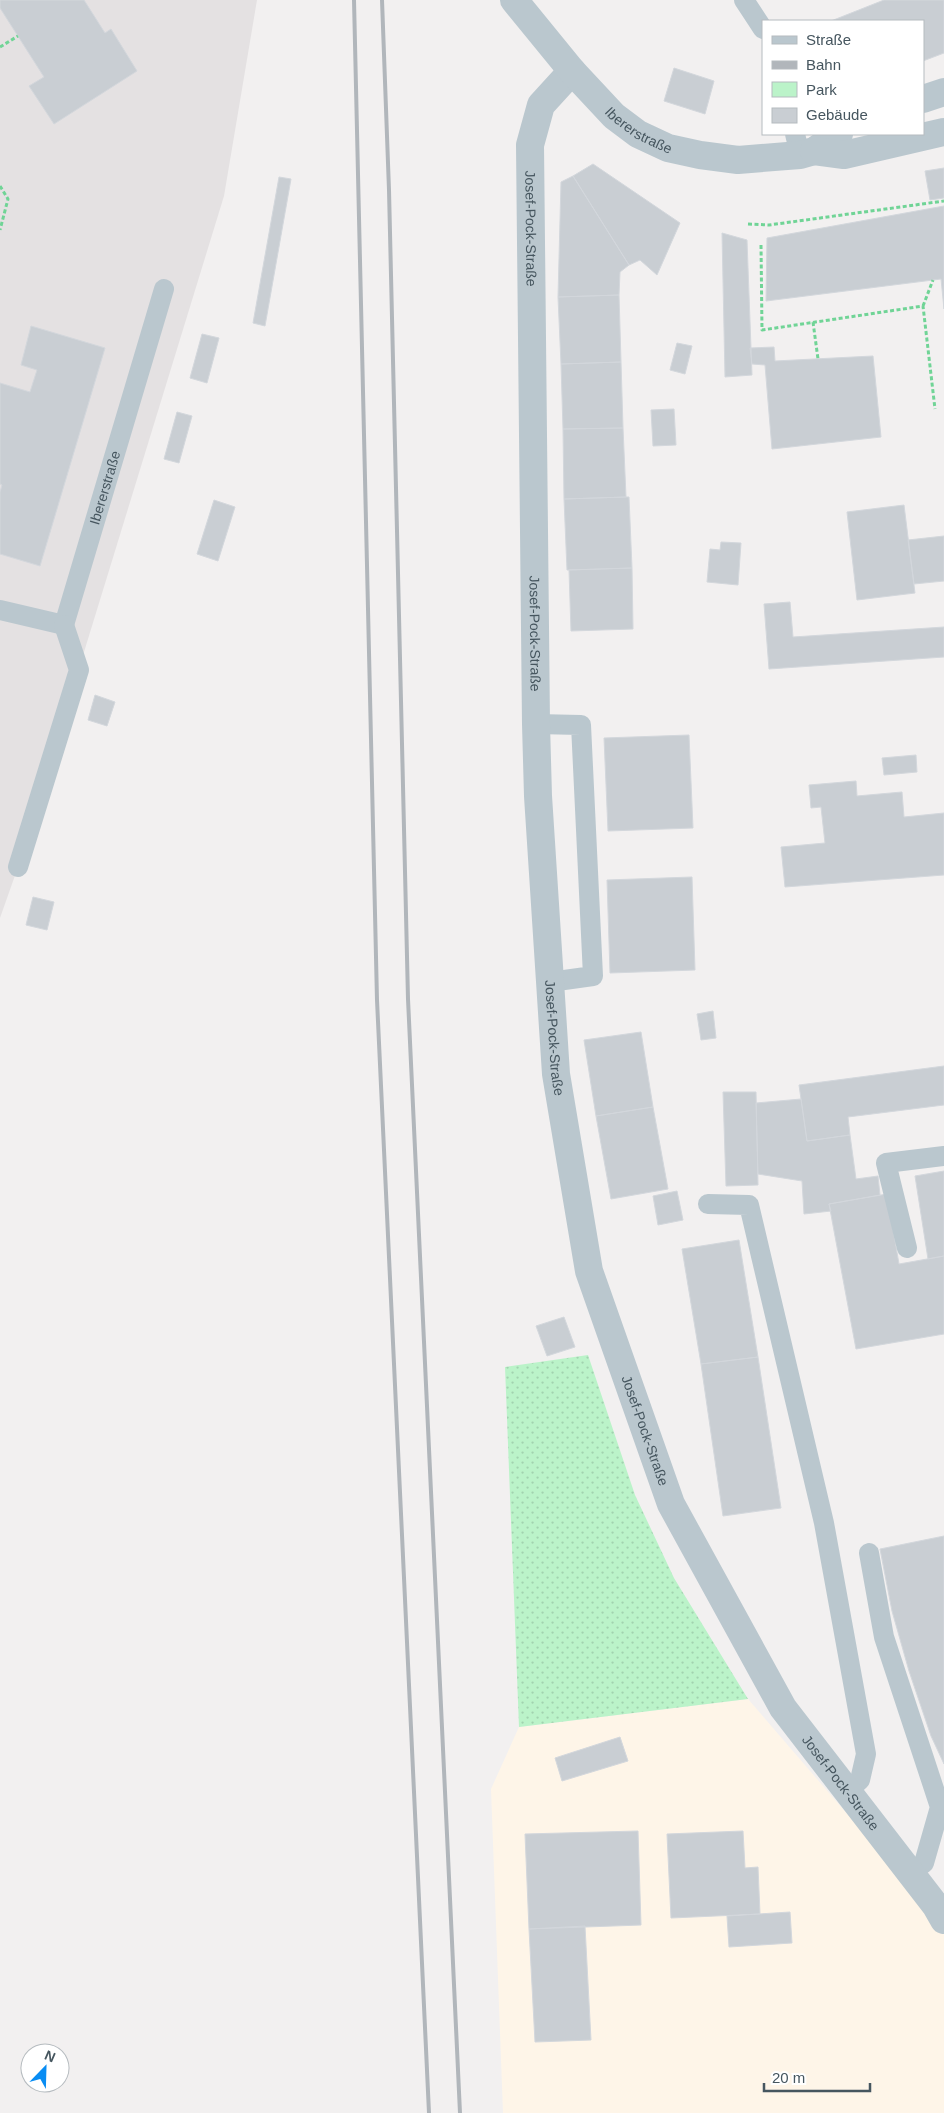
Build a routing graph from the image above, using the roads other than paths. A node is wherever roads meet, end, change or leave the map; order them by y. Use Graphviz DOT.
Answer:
graph roads {
  1 [pos="514,0"];
  2 [pos="744,0"];
  3 [pos="762,27"];
  4 [pos="572,71"];
  5 [pos="944,92"];
  6 [pos="924,99"];
  7 [pos="944,132"];
  8 [pos="836,135"];
  9 [pos="803,147"];
  10 [pos="164,289"];
  11 [pos="0,610"];
  12 [pos="64,624"];
  13 [pos="536,724"];
  14 [pos="18,867"];
  15 [pos="550,982"];
  16 [pos="944,1156"];
  17 [pos="708,1204"];
  18 [pos="907,1248"];
  19 [pos="869,1553"];
  20 [pos="848,1792"];
  21 [pos="910,1872"];
  22 [pos="941,1908"];
  1 -- 4 [label="street, Ibererstraße"];
  2 -- 3 [label="lane"];
  4 -- 9 [label="street, Ibererstraße"];
  4 -- 13 [label="street, Josef-Pock-Straße"];
  5 -- 6 [label="street"];
  7 -- 9 [label="street, Ibererstraße"];
  8 -- 9 [label="street"];
  10 -- 12 [label="lane, Ibererstraße"];
  11 -- 12 [label="lane"];
  12 -- 14 [label="lane"];
  13 -- 15 [label="street, Josef-Pock-Straße"];
  13 -- 15 [label="lane"];
  15 -- 20 [label="street, Josef-Pock-Straße"];
  16 -- 18 [label="lane"];
  17 -- 20 [label="lane"];
  19 -- 21 [label="lane"];
  20 -- 21 [label="street, Josef-Pock-Straße"];
  21 -- 22 [label="street, Josef-Pock-Straße"];
}
